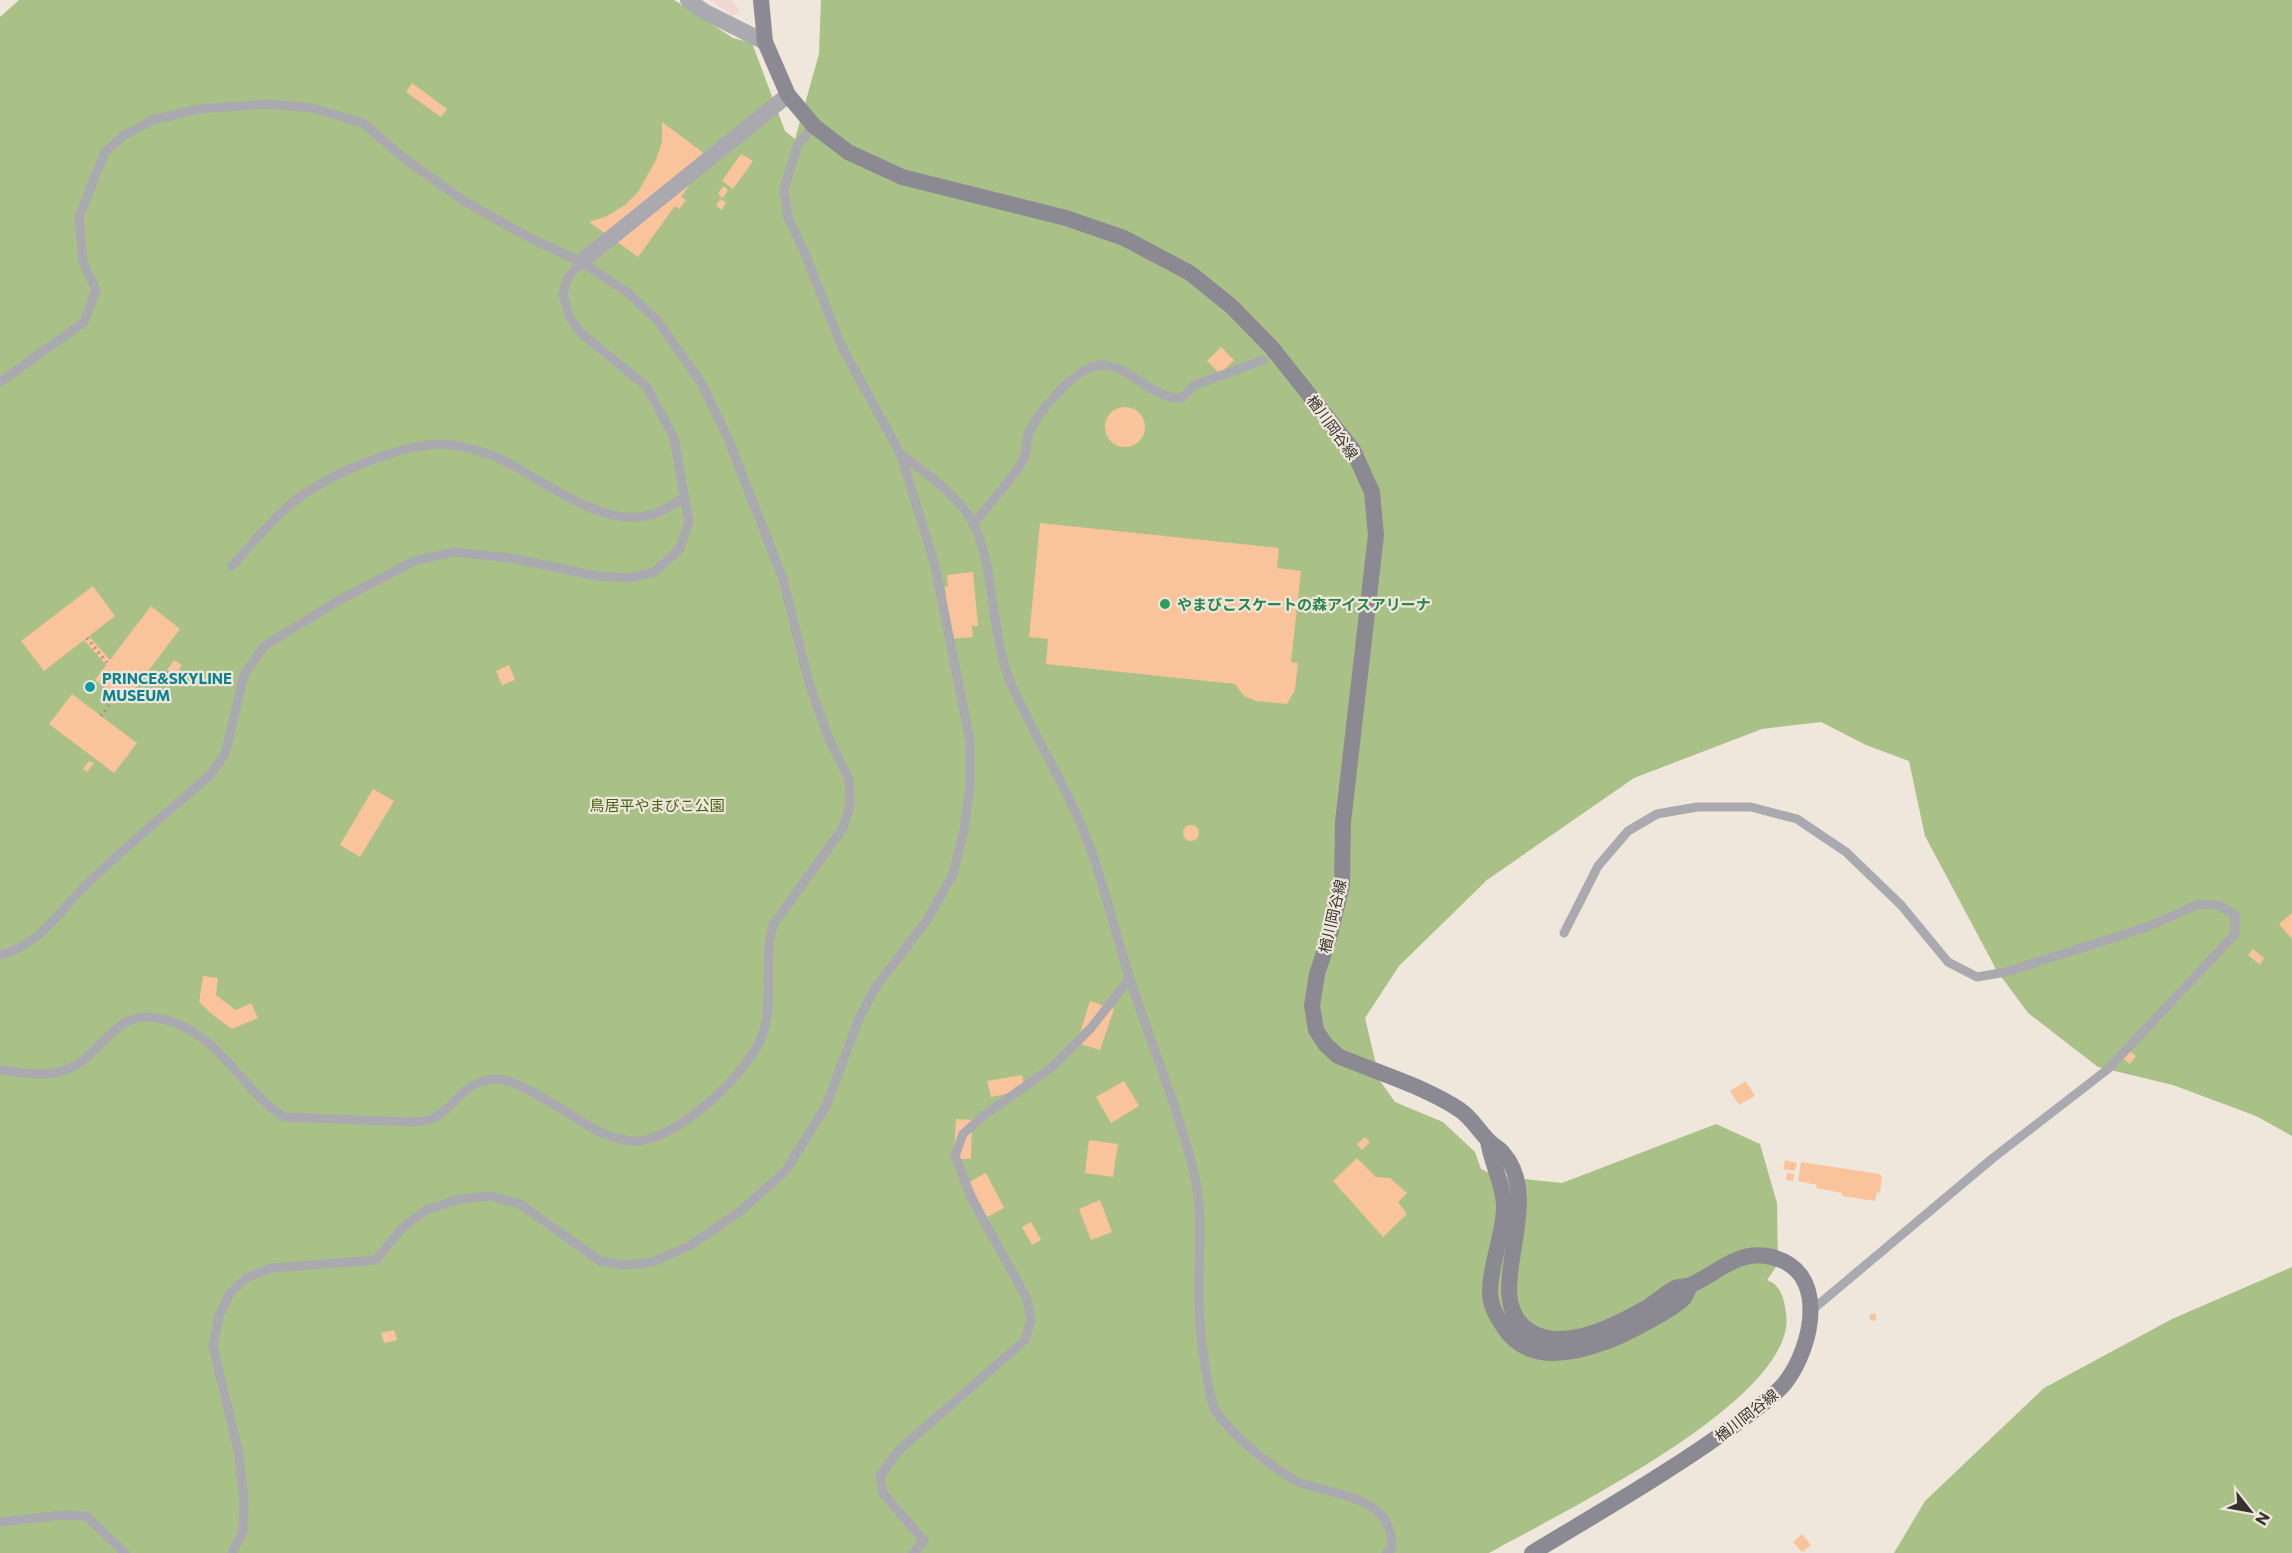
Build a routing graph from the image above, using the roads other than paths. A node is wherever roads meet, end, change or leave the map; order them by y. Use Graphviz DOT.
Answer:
graph roads {
  1 [pos="688,0"];
  2 [pos="761,0"];
  3 [pos="765,42"];
  4 [pos="788,95"];
  5 [pos="814,126"];
  6 [pos="581,262"];
  7 [pos="1263,360"];
  8 [pos="0,382"];
  9 [pos="902,455"];
  10 [pos="685,497"];
  11 [pos="974,523"];
  12 [pos="232,566"];
  13 [pos="1564,933"];
  14 [pos="0,956"];
  15 [pos="1130,978"];
  16 [pos="0,1070"];
  17 [pos="1812,1310"];
  18 [pos="0,1522"];
  19 [pos="125,1553"];
  20 [pos="232,1553"];
  21 [pos="913,1553"];
  22 [pos="1387,1553"];
  23 [pos="1532,1553"];
  1 -- 3 [label="street"];
  2 -- 3 [label="main road, 楢川岡谷線"];
  3 -- 4 [label="main road, 楢川岡谷線"];
  4 -- 5 [label="main road, 楢川岡谷線"];
  4 -- 6 [label="street"];
  5 -- 9 [label="lane"];
  5 -- 17 [label="main road, 楢川岡谷線"];
  6 -- 8 [label="lane"];
  6 -- 10 [label="lane"];
  6 -- 16 [label="lane"];
  7 -- 11 [label="lane"];
  9 -- 11 [label="lane"];
  9 -- 20 [label="lane"];
  10 -- 12 [label="lane"];
  10 -- 14 [label="lane"];
  11 -- 15 [label="lane"];
  13 -- 17 [label="lane"];
  15 -- 21 [label="lane"];
  15 -- 22 [label="lane"];
  17 -- 23 [label="main road, 楢川岡谷線"];
  18 -- 19 [label="lane"];
}
